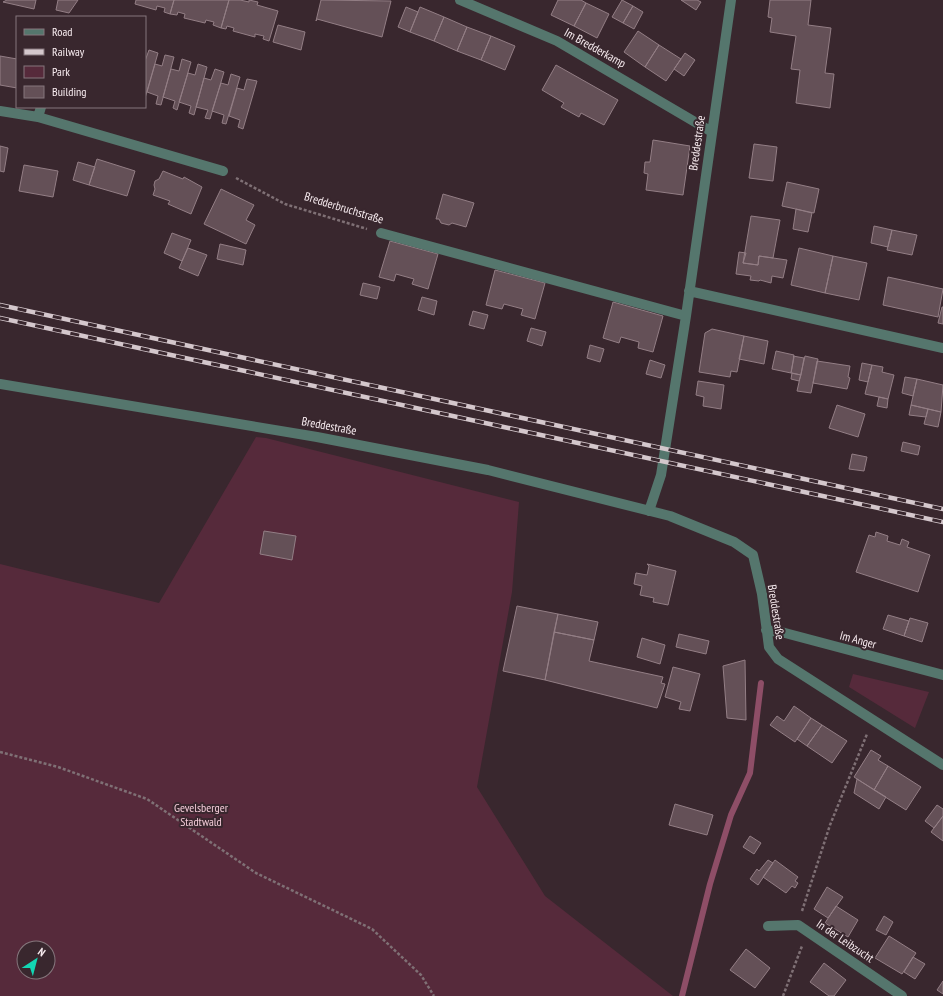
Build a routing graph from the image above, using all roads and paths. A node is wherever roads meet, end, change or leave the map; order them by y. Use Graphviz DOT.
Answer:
graph roads {
  1 [pos="460,0"];
  2 [pos="731,0"];
  3 [pos="41,108"];
  4 [pos="0,111"];
  5 [pos="38,118"];
  6 [pos="712,132"];
  7 [pos="223,171"];
  8 [pos="381,233"];
  9 [pos="690,291"];
  10 [pos="686,316"];
  11 [pos="943,348"];
  12 [pos="0,384"];
  13 [pos="649,512"];
  14 [pos="766,630"];
  15 [pos="943,675"];
  16 [pos="873,720"];
  17 [pos="0,752"];
  18 [pos="943,765"];
  19 [pos="798,925"];
  20 [pos="768,926"];
  21 [pos="434,996"];
  22 [pos="783,996"];
  23 [pos="902,996"];
  1 -- 6 [label="street, Im Bredderkamp"];
  2 -- 6 [label="street, Breddestraße"];
  3 -- 5 [label="street"];
  4 -- 5 [label="street"];
  5 -- 7 [label="street"];
  6 -- 9 [label="street, Breddestraße"];
  7 -- 8 [label="path, Bredderbruchstraße"];
  8 -- 10 [label="street, Bredderbruchstraße"];
  9 -- 10 [label="street, Breddestraße"];
  9 -- 11 [label="street"];
  10 -- 13 [label="street, Breddestraße"];
  12 -- 13 [label="street, Breddestraße"];
  13 -- 14 [label="street, Breddestraße"];
  14 -- 15 [label="street, Im Anger"];
  14 -- 16 [label="street, Breddestraße"];
  16 -- 18 [label="street, Breddestraße"];
  16 -- 19 [label="path"];
  17 -- 21 [label="path"];
  19 -- 20 [label="street, In der Leibzucht"];
  19 -- 22 [label="path"];
  19 -- 23 [label="street, In der Leibzucht"];
}
